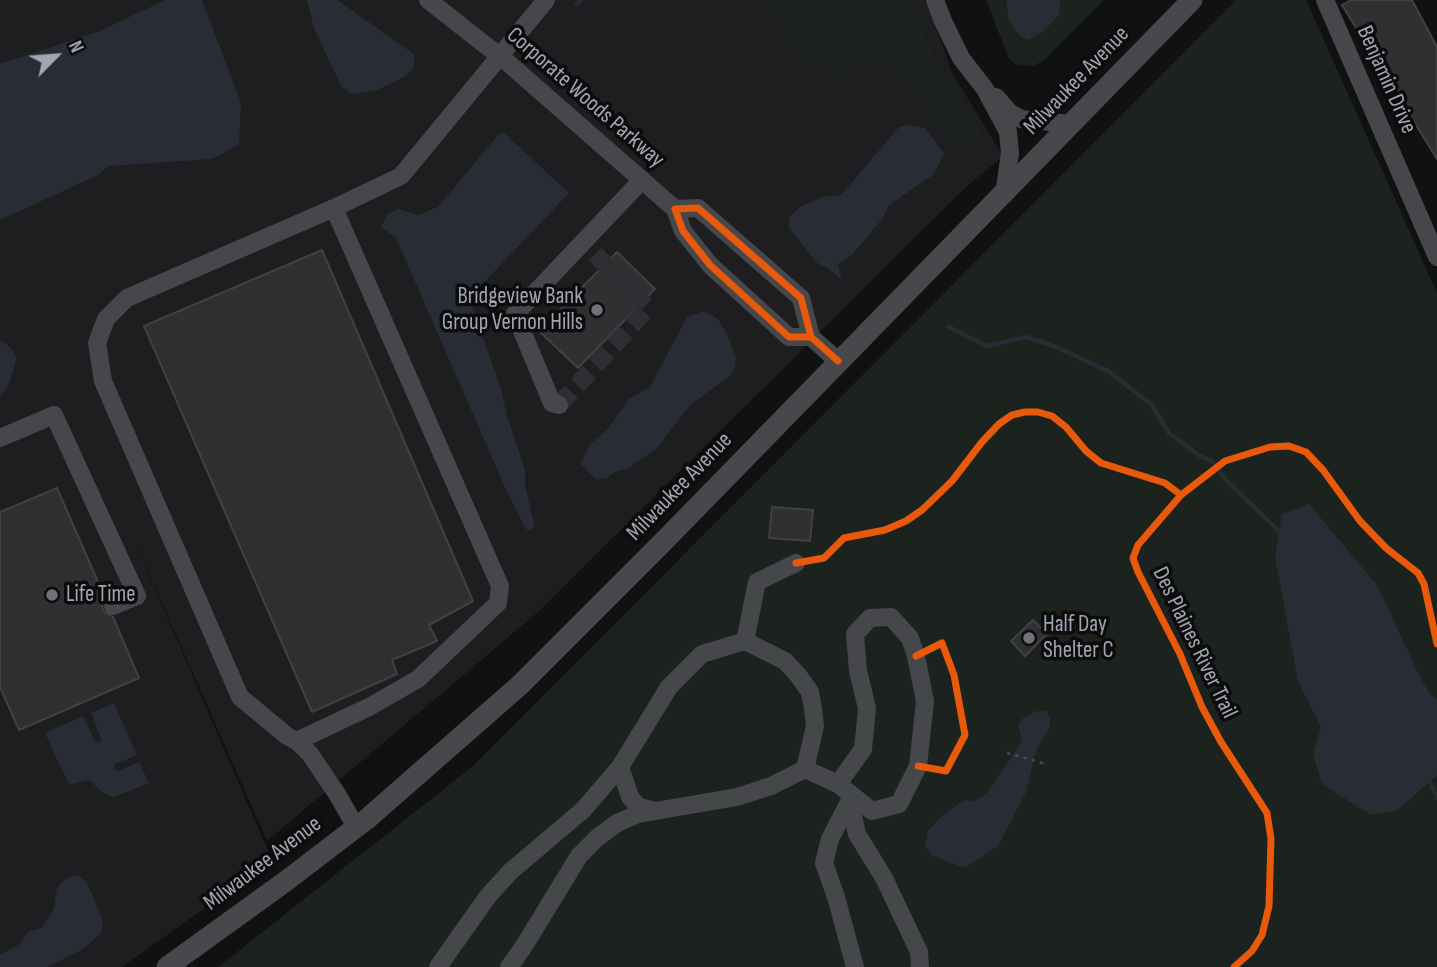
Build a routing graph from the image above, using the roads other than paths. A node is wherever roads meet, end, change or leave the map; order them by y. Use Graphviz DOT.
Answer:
graph roads {
  1 [pos="428,0"];
  2 [pos="546,0"];
  3 [pos="936,0"];
  4 [pos="1192,0"];
  5 [pos="1325,0"];
  6 [pos="500,56"];
  7 [pos="985,89"];
  8 [pos="1071,124"];
  9 [pos="642,180"];
  10 [pos="1003,195"];
  11 [pos="334,208"];
  12 [pos="675,209"];
  13 [pos="1437,257"];
  14 [pos="811,337"];
  15 [pos="838,361"];
  16 [pos="559,405"];
  17 [pos="0,438"];
  18 [pos="796,563"];
  19 [pos="113,606"];
  20 [pos="745,641"];
  21 [pos="297,741"];
  22 [pos="620,767"];
  23 [pos="805,769"];
  24 [pos="838,784"];
  25 [pos="852,796"];
  26 [pos="658,811"];
  27 [pos="356,827"];
  28 [pos="167,967"];
  29 [pos="438,967"];
  30 [pos="509,967"];
  31 [pos="855,967"];
  32 [pos="920,967"];
  1 -- 6 [label="street, Corporate Woods Parkway"];
  2 -- 6 [label="street"];
  3 -- 7 [label="street"];
  4 -- 8 [label="main road, Milwaukee Avenue"];
  5 -- 13 [label="street, Benjamin Drive"];
  6 -- 9 [label="street, Corporate Woods Parkway"];
  6 -- 11 [label="street"];
  7 -- 8 [label="street"];
  7 -- 10 [label="street"];
  8 -- 10 [label="main road, Milwaukee Avenue"];
  9 -- 12 [label="street, Corporate Woods Parkway"];
  9 -- 16 [label="street"];
  10 -- 15 [label="main road, Milwaukee Avenue"];
  11 -- 21 [label="street"];
  11 -- 21 [label="street"];
  12 -- 14 [label="street, Corporate Woods Parkway"];
  12 -- 14 [label="street, Corporate Woods Parkway"];
  14 -- 15 [label="street, Corporate Woods Parkway"];
  15 -- 27 [label="main road, Milwaukee Avenue"];
  17 -- 19 [label="street"];
  18 -- 20 [label="street"];
  20 -- 22 [label="street"];
  20 -- 23 [label="street"];
  21 -- 27 [label="street"];
  22 -- 26 [label="street"];
  22 -- 29 [label="street"];
  23 -- 24 [label="street"];
  23 -- 26 [label="street"];
  24 -- 25 [label="street"];
  24 -- 25 [label="street"];
  25 -- 31 [label="street"];
  25 -- 32 [label="street"];
  26 -- 30 [label="street"];
  27 -- 28 [label="main road, Milwaukee Avenue"];
}
